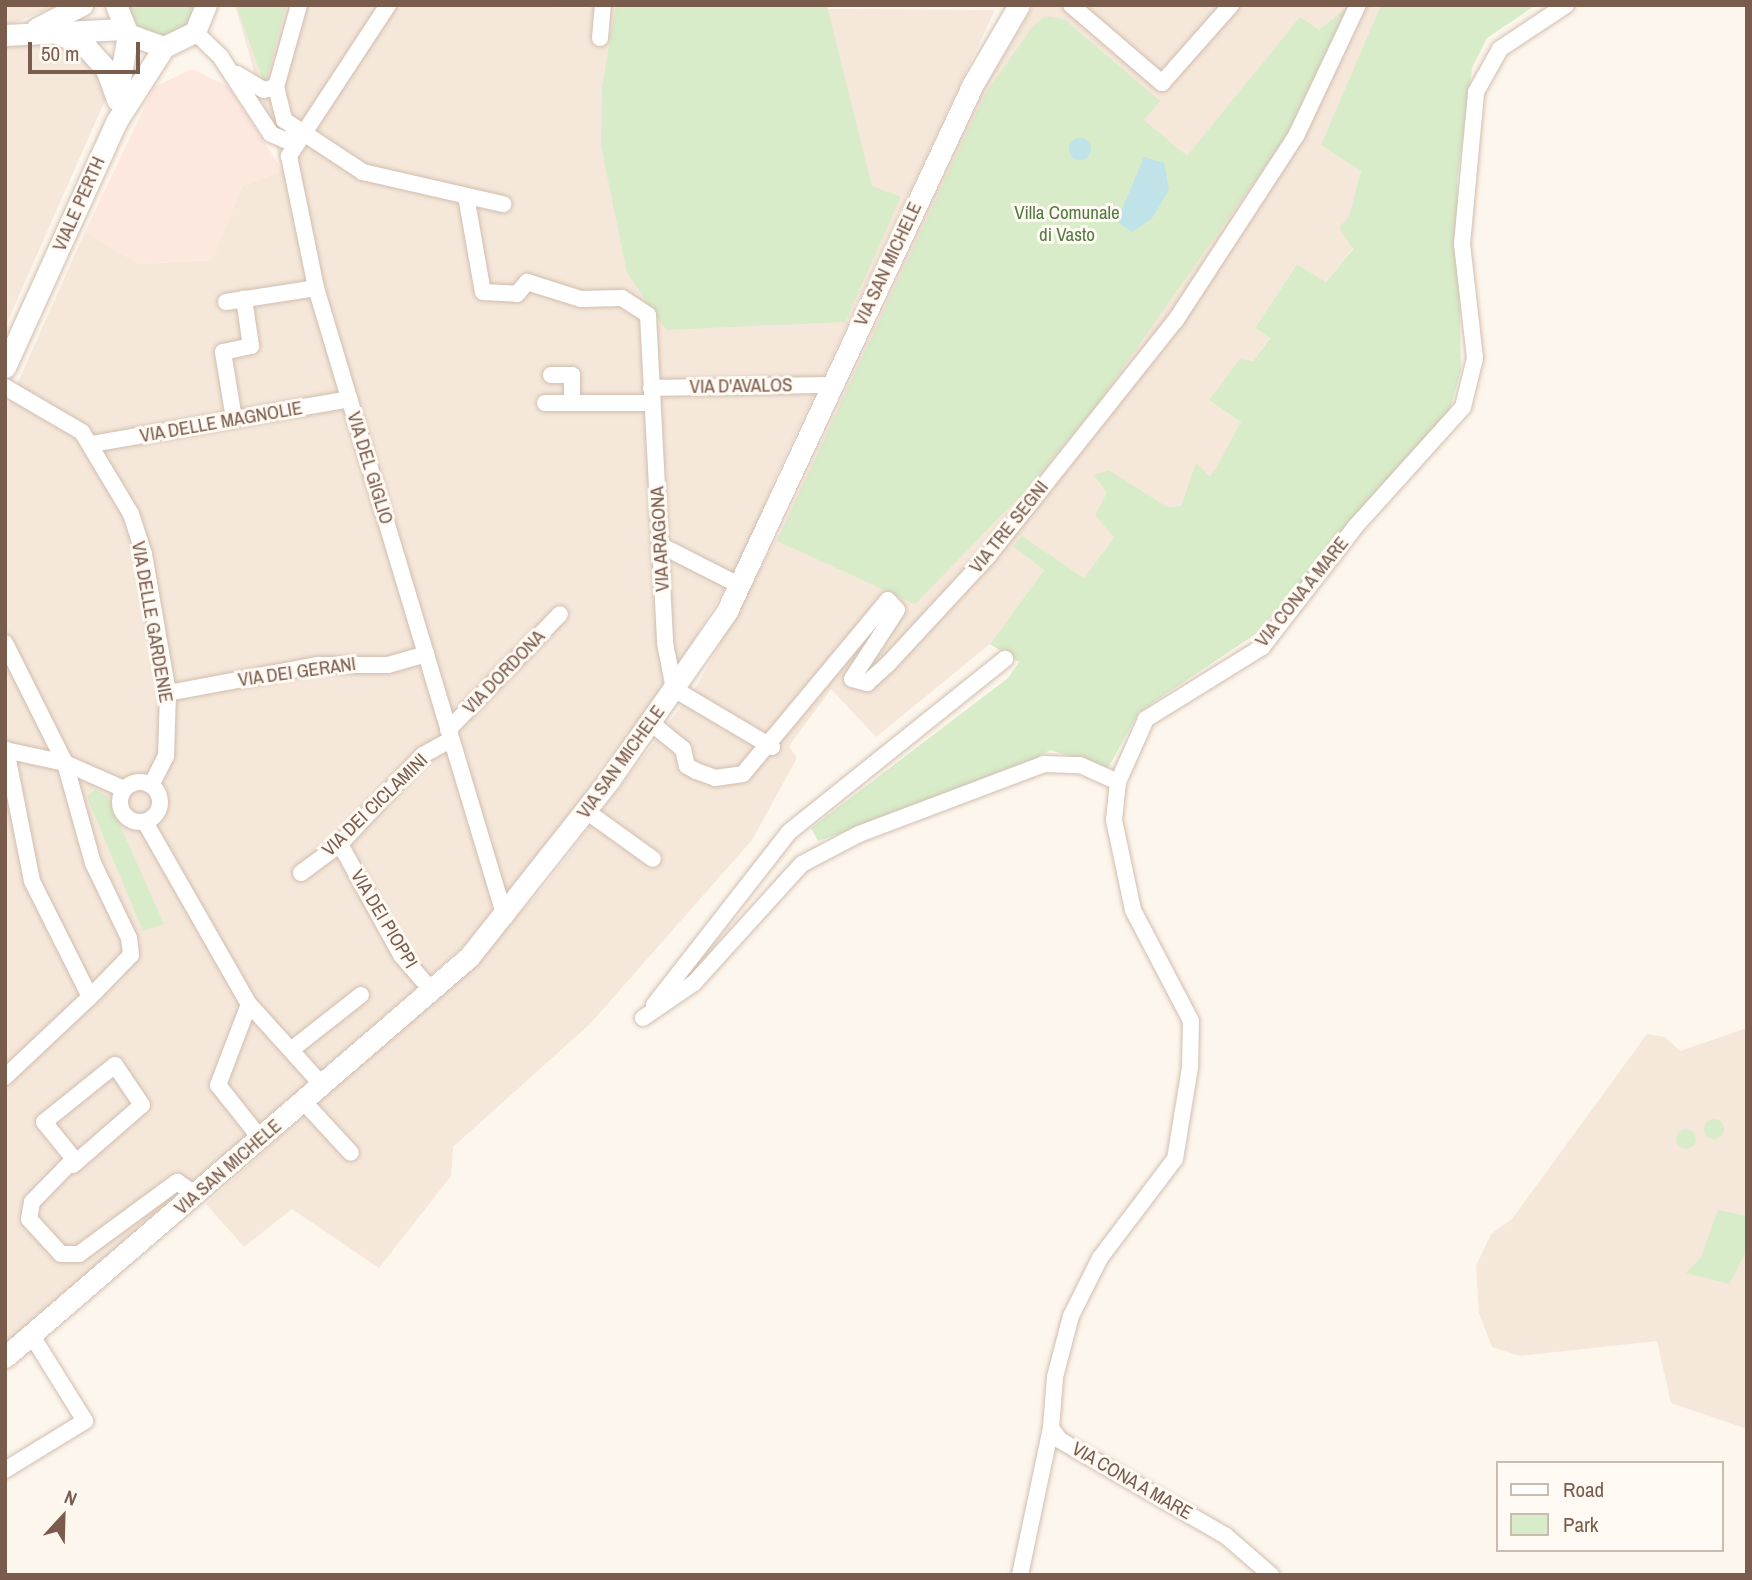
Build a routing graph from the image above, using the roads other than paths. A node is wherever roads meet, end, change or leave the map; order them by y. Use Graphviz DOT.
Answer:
graph roads {
  1 [pos="82,5"];
  2 [pos="116,5"];
  3 [pos="206,5"];
  4 [pos="299,5"];
  5 [pos="388,5"];
  6 [pos="603,5"];
  7 [pos="1007,5"];
  8 [pos="1019,5"];
  9 [pos="1071,5"];
  10 [pos="1231,5"];
  11 [pos="1358,5"];
  12 [pos="1566,5"];
  13 [pos="54,31"];
  14 [pos="126,31"];
  15 [pos="1000,31"];
  16 [pos="29,32"];
  17 [pos="195,32"];
  18 [pos="5,35"];
  19 [pos="600,38"];
  20 [pos="164,47"];
  21 [pos="227,66"];
  22 [pos="276,87"];
  23 [pos="117,100"];
  24 [pos="116,122"];
  25 [pos="298,129"];
  26 [pos="466,197"];
  27 [pos="503,204"];
  28 [pos="316,288"];
  29 [pos="244,299"];
  30 [pos="226,302"];
  31 [pos="5,367"];
  32 [pos="551,375"];
  33 [pos="830,385"];
  34 [pos="5,387"];
  35 [pos="652,395"];
  36 [pos="349,399"];
  37 [pos="572,402"];
  38 [pos="545,403"];
  39 [pos="234,419"];
  40 [pos="93,444"];
  41 [pos="660,545"];
  42 [pos="739,585"];
  43 [pos="560,614"];
  44 [pos="5,643"];
  45 [pos="426,654"];
  46 [pos="1005,659"];
  47 [pos="674,689"];
  48 [pos="168,693"];
  49 [pos="650,722"];
  50 [pos="449,735"];
  51 [pos="772,747"];
  52 [pos="6,750"];
  53 [pos="65,763"];
  54 [pos="1118,782"];
  55 [pos="151,785"];
  56 [pos="124,789"];
  57 [pos="586,811"];
  58 [pos="145,822"];
  59 [pos="341,844"];
  60 [pos="653,859"];
  61 [pos="301,873"];
  62 [pos="505,917"];
  63 [pos="432,991"];
  64 [pos="362,995"];
  65 [pos="90,997"];
  66 [pos="249,1004"];
  67 [pos="291,1050"];
  68 [pos="5,1077"];
  69 [pos="323,1086"];
  70 [pos="304,1102"];
  71 [pos="260,1138"];
  72 [pos="351,1153"];
  73 [pos="74,1165"];
  74 [pos="196,1195"];
  75 [pos="32,1336"];
  76 [pos="5,1357"];
  77 [pos="1051,1429"];
  78 [pos="5,1470"];
  79 [pos="1020,1575"];
  80 [pos="1271,1575"];
  1 -- 16 [label="street"];
  2 -- 14 [label="street"];
  3 -- 17 [label="street"];
  4 -- 22 [label="street"];
  5 -- 25 [label="street, VIA DEL GIGLIO"];
  6 -- 19 [label="street"];
  7 -- 15 [label="street, VIA SAN MICHELE"];
  8 -- 15 [label="street, VIA SAN MICHELE"];
  9 -- 10 [label="street"];
  11 -- 51 [label="street, VIA TRE SEGNI"];
  12 -- 54 [label="street, VIA CONA A MARE"];
  13 -- 14 [label="street"];
  13 -- 16 [label="street"];
  13 -- 23 [label="street"];
  14 -- 20 [label="street"];
  14 -- 23 [label="street"];
  15 -- 33 [label="street, VIA SAN MICHELE"];
  16 -- 18 [label="street"];
  17 -- 20 [label="street"];
  17 -- 21 [label="street"];
  20 -- 24 [label="street, VIALE PERTH"];
  21 -- 22 [label="street"];
  21 -- 25 [label="street"];
  22 -- 25 [label="street"];
  23 -- 24 [label="street"];
  24 -- 31 [label="street, VIALE PERTH"];
  25 -- 26 [label="street"];
  25 -- 28 [label="street, VIA DEL GIGLIO"];
  26 -- 27 [label="street"];
  26 -- 35 [label="street, VIA ARAGONA"];
  28 -- 29 [label="street"];
  28 -- 36 [label="street, VIA DEL GIGLIO"];
  29 -- 30 [label="street"];
  29 -- 39 [label="street"];
  32 -- 37 [label="street"];
  33 -- 35 [label="street, VIA D'AVALOS"];
  33 -- 42 [label="street, VIA SAN MICHELE"];
  34 -- 40 [label="street, VIA DELLE GARDENIE"];
  35 -- 37 [label="street, VIA D'AVALOS"];
  35 -- 41 [label="street, VIA ARAGONA"];
  36 -- 39 [label="street, VIA DELLE MAGNOLIE"];
  36 -- 45 [label="street, VIA DEL GIGLIO"];
  37 -- 38 [label="street, VIA D'AVALOS"];
  39 -- 40 [label="street, VIA DELLE MAGNOLIE"];
  40 -- 48 [label="street, VIA DELLE GARDENIE"];
  41 -- 42 [label="street"];
  41 -- 47 [label="street, VIA ARAGONA"];
  42 -- 47 [label="street, VIA SAN MICHELE"];
  43 -- 50 [label="street, VIA DORDONA"];
  44 -- 53 [label="street"];
  45 -- 48 [label="street, VIA DEI GERANI"];
  45 -- 50 [label="street, VIA DEL GIGLIO"];
  46 -- 54 [label="street"];
  47 -- 49 [label="street, VIA SAN MICHELE"];
  47 -- 51 [label="street"];
  48 -- 55 [label="street, VIA DELLE GARDENIE"];
  49 -- 51 [label="street"];
  49 -- 57 [label="street, VIA SAN MICHELE"];
  50 -- 59 [label="street, VIA DEI CICLAMINI"];
  50 -- 62 [label="street, VIA DEL GIGLIO"];
  52 -- 53 [label="street"];
  52 -- 65 [label="street"];
  53 -- 56 [label="street"];
  53 -- 65 [label="street"];
  54 -- 77 [label="street, VIA CONA A MARE"];
  55 -- 56 [label="street"];
  55 -- 58 [label="street"];
  56 -- 58 [label="street"];
  57 -- 60 [label="street"];
  57 -- 62 [label="street, VIA SAN MICHELE"];
  58 -- 66 [label="street"];
  59 -- 61 [label="street, VIA DEI CICLAMINI"];
  59 -- 63 [label="street, VIA DEI PIOPPI"];
  62 -- 63 [label="street, VIA SAN MICHELE"];
  63 -- 69 [label="street, VIA SAN MICHELE"];
  64 -- 67 [label="street"];
  65 -- 68 [label="street"];
  66 -- 67 [label="street"];
  66 -- 71 [label="street"];
  67 -- 69 [label="street"];
  69 -- 70 [label="street, VIA SAN MICHELE"];
  70 -- 71 [label="street, VIA SAN MICHELE"];
  70 -- 72 [label="street"];
  71 -- 74 [label="street, VIA SAN MICHELE"];
  73 -- 73 [label="street"];
  73 -- 74 [label="street"];
  74 -- 75 [label="street, VIA SAN MICHELE"];
  75 -- 76 [label="street, VIA SAN MICHELE"];
  75 -- 78 [label="street"];
  77 -- 79 [label="street"];
  77 -- 80 [label="street, VIA CONA A MARE"];
}
